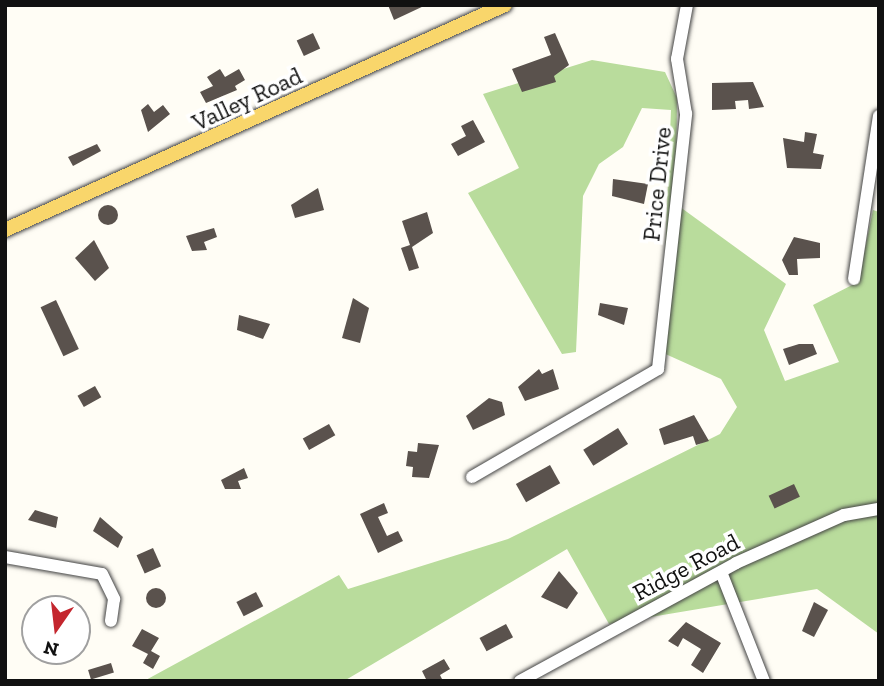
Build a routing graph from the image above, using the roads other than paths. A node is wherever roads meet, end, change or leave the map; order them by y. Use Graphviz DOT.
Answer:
graph roads {
  1 [pos="505,5"];
  2 [pos="687,5"];
  3 [pos="879,116"];
  4 [pos="5,230"];
  5 [pos="854,279"];
  6 [pos="472,477"];
  7 [pos="879,509"];
  8 [pos="5,557"];
  9 [pos="721,572"];
  10 [pos="111,621"];
  11 [pos="520,681"];
  12 [pos="764,681"];
  1 -- 4 [label="main road, Valley Road"];
  2 -- 6 [label="street, Price Drive"];
  3 -- 5 [label="street"];
  7 -- 9 [label="street, Ridge Road"];
  8 -- 10 [label="street"];
  9 -- 11 [label="street, Ridge Road"];
  9 -- 12 [label="street"];
}
